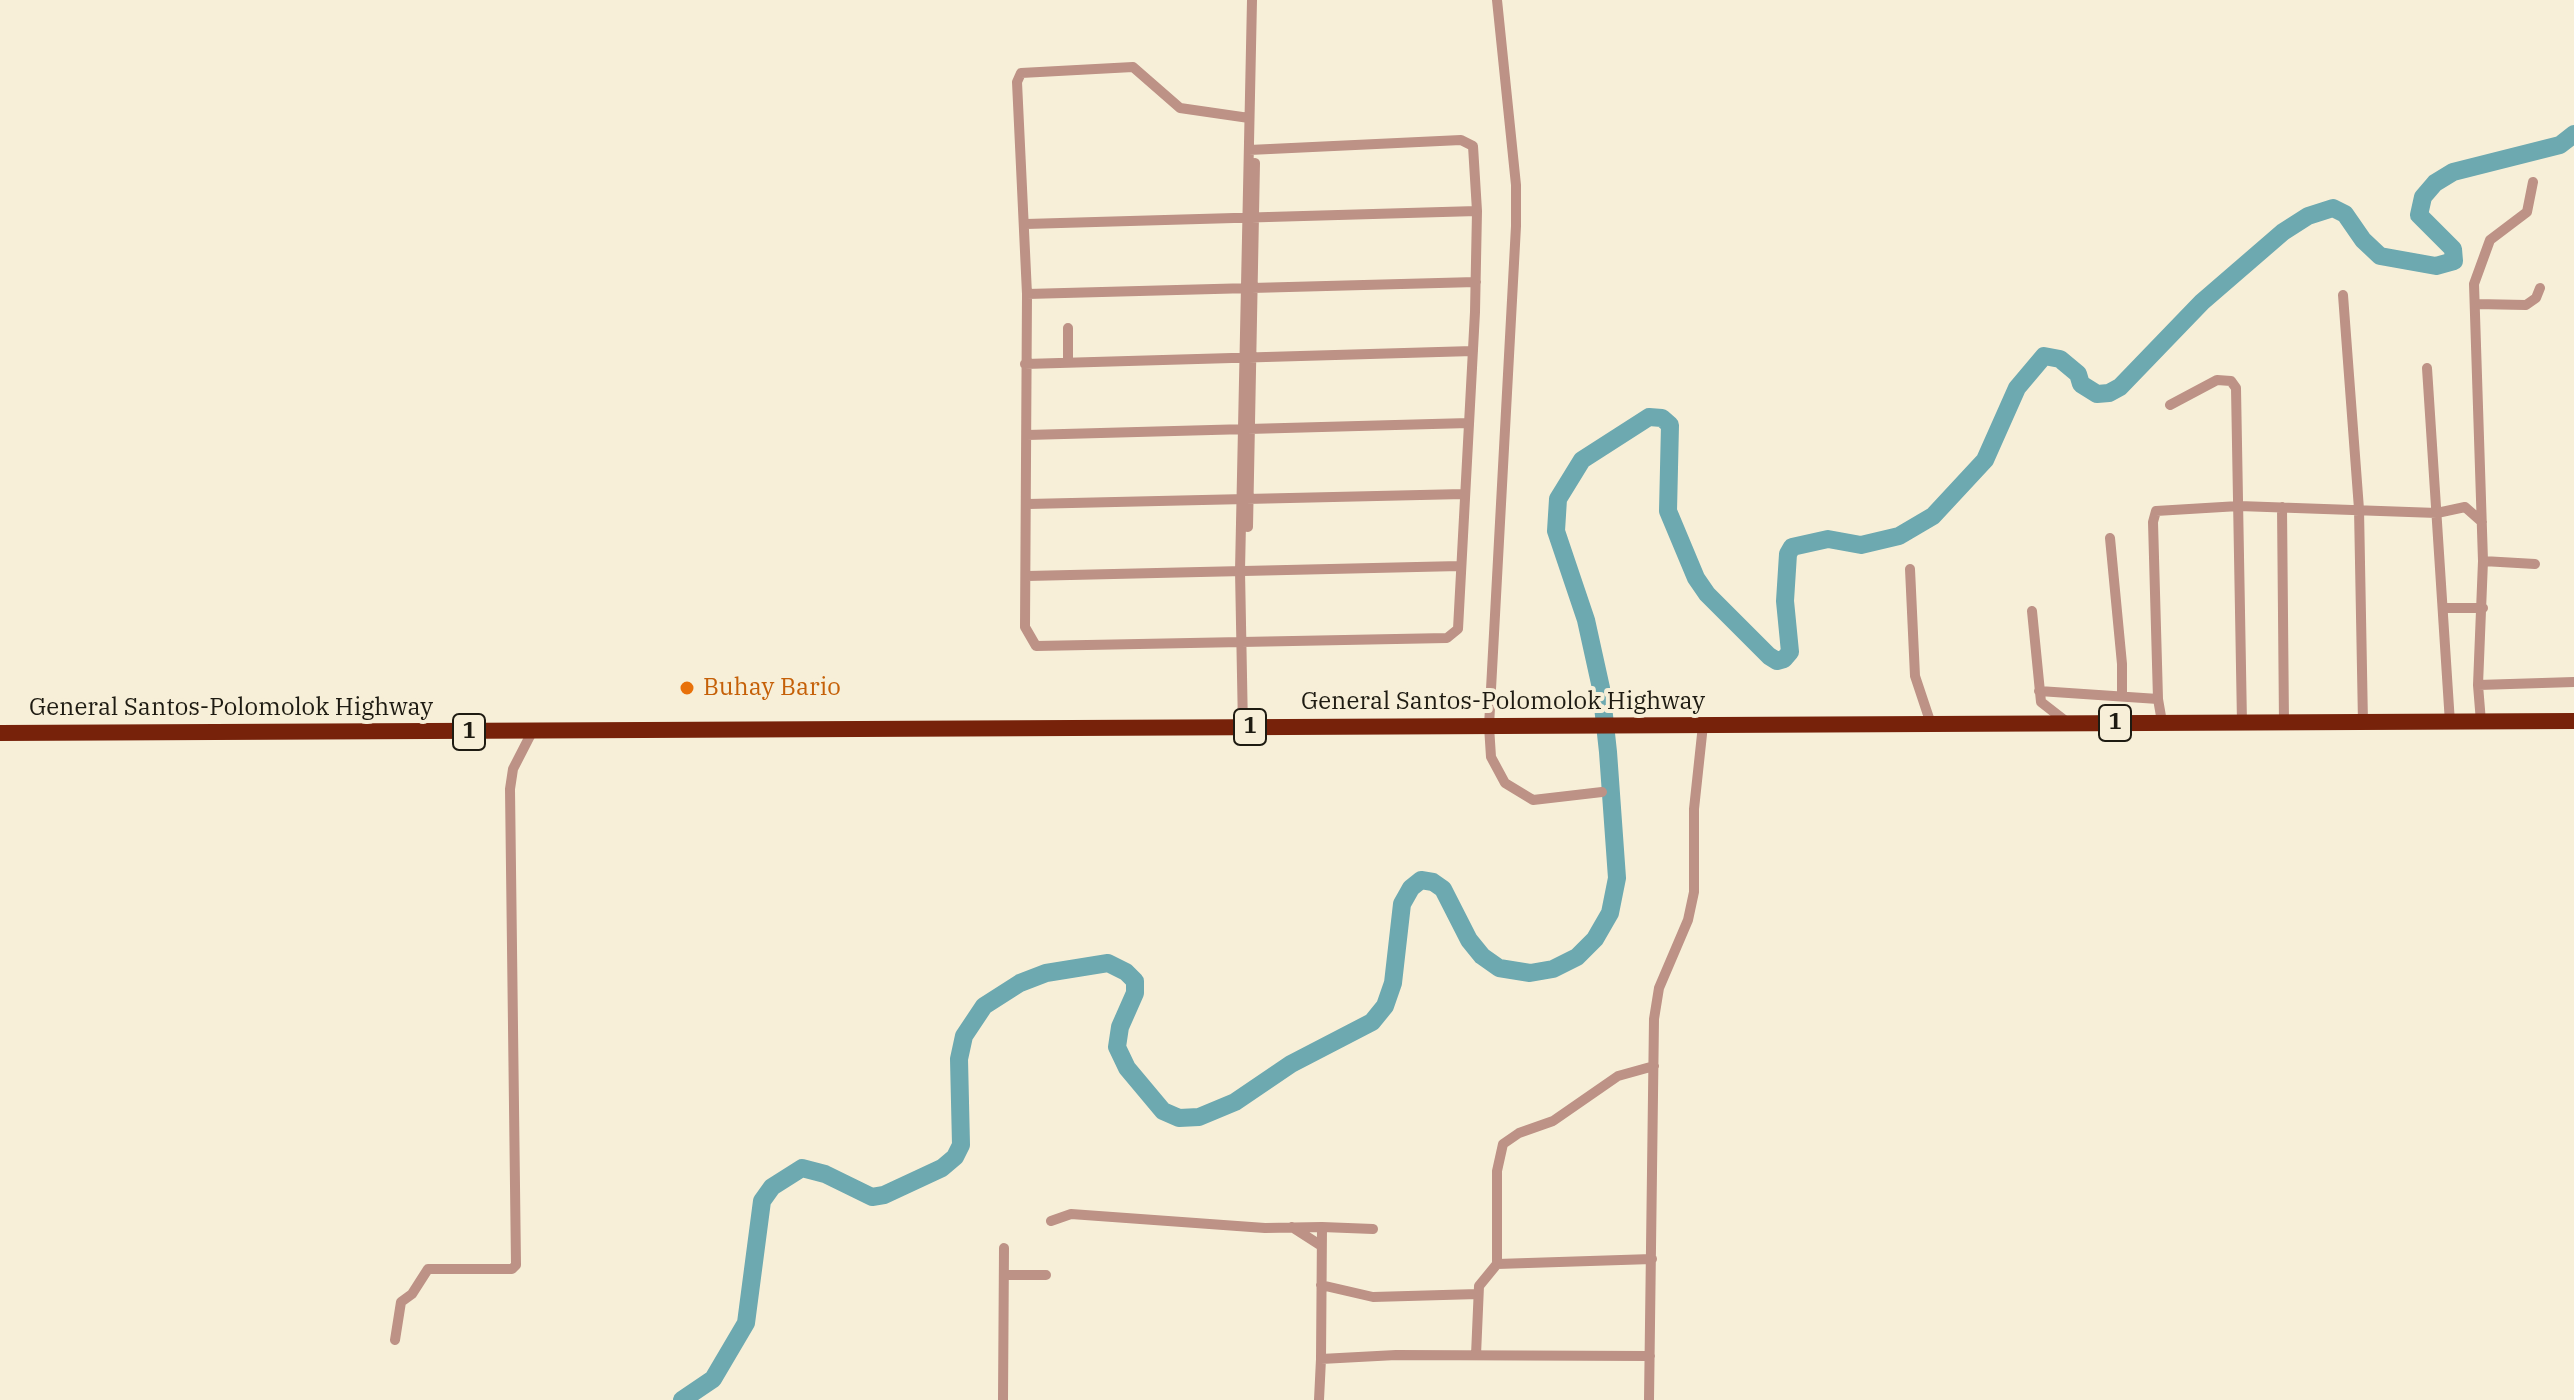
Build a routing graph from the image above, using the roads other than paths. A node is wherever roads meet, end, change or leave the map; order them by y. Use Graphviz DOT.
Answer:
graph roads {
  1 [pos="1497,0"];
  2 [pos="1254,2"];
  3 [pos="1252,73"];
  4 [pos="1249,118"];
  5 [pos="1252,150"];
  6 [pos="2533,182"];
  7 [pos="1477,211"];
  8 [pos="1252,217"];
  9 [pos="1026,224"];
  10 [pos="1476,282"];
  11 [pos="2540,288"];
  12 [pos="1250,289"];
  13 [pos="1027,294"];
  14 [pos="2343,295"];
  15 [pos="2476,304"];
  16 [pos="1068,328"];
  17 [pos="1473,351"];
  18 [pos="1249,357"];
  19 [pos="1068,362"];
  20 [pos="1025,364"];
  21 [pos="2427,368"];
  22 [pos="2170,405"];
  23 [pos="1469,423"];
  24 [pos="1246,429"];
  25 [pos="1027,435"];
  26 [pos="1464,494"];
  27 [pos="1245,499"];
  28 [pos="1028,504"];
  29 [pos="2239,506"];
  30 [pos="2282,507"];
  31 [pos="2359,509"];
  32 [pos="2437,513"];
  33 [pos="2482,522"];
  34 [pos="2110,538"];
  35 [pos="2483,561"];
  36 [pos="2535,564"];
  37 [pos="1460,566"];
  38 [pos="1910,569"];
  39 [pos="1243,571"];
  40 [pos="1027,576"];
  41 [pos="2443,608"];
  42 [pos="2483,608"];
  43 [pos="2032,611"];
  44 [pos="1243,643"];
  45 [pos="2574,682"];
  46 [pos="2478,685"];
  47 [pos="2039,691"];
  48 [pos="2122,694"];
  49 [pos="2158,699"];
  50 [pos="2574,721"];
  51 [pos="2162,722"];
  52 [pos="2481,722"];
  53 [pos="2068,723"];
  54 [pos="2242,723"];
  55 [pos="2284,723"];
  56 [pos="2363,723"];
  57 [pos="2450,723"];
  58 [pos="1931,724"];
  59 [pos="1703,725"];
  60 [pos="1489,726"];
  61 [pos="1243,728"];
  62 [pos="532,732"];
  63 [pos="0,733"];
  64 [pos="1602,792"];
  65 [pos="1654,1066"];
  66 [pos="1051,1221"];
  67 [pos="1292,1227"];
  68 [pos="1322,1227"];
  69 [pos="1373,1229"];
  70 [pos="1320,1245"];
  71 [pos="1004,1248"];
  72 [pos="1652,1259"];
  73 [pos="1497,1264"];
  74 [pos="1004,1275"];
  75 [pos="1046,1275"];
  76 [pos="1321,1285"];
  77 [pos="1478,1294"];
  78 [pos="395,1340"];
  79 [pos="1476,1355"];
  80 [pos="1650,1356"];
  81 [pos="1321,1359"];
  82 [pos="1003,1400"];
  83 [pos="1319,1400"];
  84 [pos="1649,1400"];
  1 -- 60 [label="street"];
  2 -- 3 [label="street"];
  3 -- 4 [label="street"];
  3 -- 5 [label="street"];
  4 -- 5 [label="street"];
  4 -- 9 [label="street"];
  5 -- 7 [label="street"];
  5 -- 8 [label="street"];
  6 -- 15 [label="street"];
  7 -- 8 [label="street"];
  7 -- 10 [label="street"];
  8 -- 9 [label="street"];
  8 -- 12 [label="street"];
  9 -- 13 [label="street"];
  10 -- 12 [label="street"];
  10 -- 17 [label="street"];
  11 -- 15 [label="street"];
  12 -- 13 [label="street"];
  12 -- 18 [label="street"];
  13 -- 20 [label="street"];
  14 -- 31 [label="street"];
  15 -- 33 [label="street"];
  16 -- 19 [label="street"];
  17 -- 18 [label="street"];
  17 -- 23 [label="street"];
  18 -- 19 [label="street"];
  18 -- 24 [label="street"];
  19 -- 20 [label="street"];
  20 -- 25 [label="street"];
  21 -- 32 [label="street"];
  22 -- 29 [label="street"];
  23 -- 24 [label="street"];
  23 -- 26 [label="street"];
  24 -- 25 [label="street"];
  24 -- 27 [label="street"];
  25 -- 28 [label="street"];
  26 -- 27 [label="street"];
  26 -- 37 [label="street"];
  27 -- 28 [label="street"];
  27 -- 39 [label="street"];
  28 -- 40 [label="street"];
  29 -- 30 [label="street"];
  29 -- 49 [label="street"];
  29 -- 54 [label="street"];
  30 -- 31 [label="street"];
  30 -- 55 [label="street"];
  31 -- 32 [label="street"];
  31 -- 56 [label="street"];
  32 -- 33 [label="street"];
  32 -- 41 [label="street"];
  33 -- 35 [label="street"];
  34 -- 48 [label="street"];
  35 -- 36 [label="street"];
  35 -- 42 [label="street"];
  37 -- 39 [label="street"];
  37 -- 44 [label="street"];
  38 -- 58 [label="street"];
  39 -- 40 [label="street"];
  39 -- 44 [label="street"];
  40 -- 44 [label="street"];
  41 -- 42 [label="street"];
  41 -- 57 [label="street"];
  42 -- 46 [label="street"];
  43 -- 47 [label="street"];
  44 -- 61 [label="street"];
  45 -- 46 [label="street"];
  46 -- 52 [label="street"];
  47 -- 48 [label="street"];
  47 -- 53 [label="street"];
  48 -- 49 [label="street"];
  49 -- 51 [label="street"];
  50 -- 52 [label="highway, General Santos-Polomolok Highway / 1"];
  51 -- 53 [label="highway, General Santos-Polomolok Highway / 1"];
  51 -- 54 [label="highway, General Santos-Polomolok Highway / 1"];
  52 -- 57 [label="highway, General Santos-Polomolok Highway / 1"];
  53 -- 58 [label="highway, General Santos-Polomolok Highway / 1"];
  54 -- 55 [label="highway, General Santos-Polomolok Highway / 1"];
  55 -- 56 [label="highway, General Santos-Polomolok Highway / 1"];
  56 -- 57 [label="highway, General Santos-Polomolok Highway / 1"];
  58 -- 59 [label="highway, General Santos-Polomolok Highway / 1"];
  59 -- 60 [label="highway, General Santos-Polomolok Highway / 1"];
  59 -- 65 [label="street"];
  60 -- 61 [label="highway, General Santos-Polomolok Highway / 1"];
  60 -- 64 [label="street"];
  61 -- 62 [label="highway, General Santos-Polomolok Highway / 1"];
  62 -- 63 [label="highway, General Santos-Polomolok Highway / 1"];
  62 -- 78 [label="street"];
  65 -- 72 [label="street"];
  65 -- 73 [label="street"];
  66 -- 67 [label="street"];
  67 -- 68 [label="street"];
  67 -- 70 [label="street"];
  68 -- 69 [label="street"];
  68 -- 70 [label="street"];
  70 -- 76 [label="street"];
  71 -- 74 [label="street"];
  72 -- 73 [label="street"];
  72 -- 80 [label="street"];
  73 -- 77 [label="street"];
  74 -- 75 [label="street"];
  74 -- 82 [label="street"];
  76 -- 77 [label="street"];
  76 -- 81 [label="street"];
  77 -- 79 [label="street"];
  79 -- 80 [label="street"];
  79 -- 81 [label="street"];
  80 -- 84 [label="street"];
  81 -- 83 [label="street"];
}
